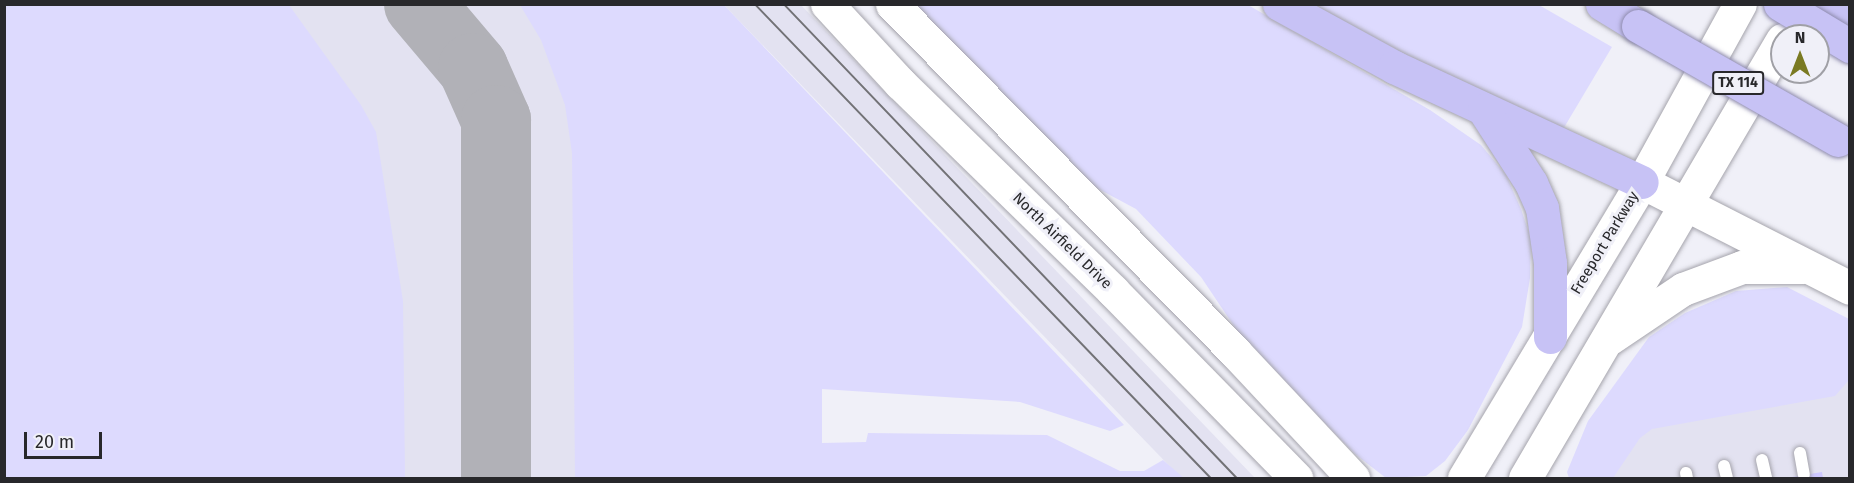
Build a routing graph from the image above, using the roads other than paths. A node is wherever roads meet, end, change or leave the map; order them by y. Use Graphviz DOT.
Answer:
graph roads {
  1 [pos="827,4"];
  2 [pos="892,4"];
  3 [pos="1279,4"];
  4 [pos="1602,4"];
  5 [pos="1740,4"];
  6 [pos="1780,4"];
  7 [pos="1803,4"];
  8 [pos="1818,4"];
  9 [pos="1850,22"];
  10 [pos="1792,24"];
  11 [pos="1850,46"];
  12 [pos="1770,60"];
  13 [pos="1484,110"];
  14 [pos="1844,143"];
  15 [pos="1642,182"];
  16 [pos="1685,202"];
  17 [pos="1808,267"];
  18 [pos="1850,288"];
  19 [pos="1550,337"];
  20 [pos="1603,342"];
  21 [pos="1481,451"];
  22 [pos="1800,453"];
  23 [pos="1762,459"];
  24 [pos="1804,475"];
  25 [pos="1296,478"];
  26 [pos="1353,478"];
  27 [pos="1445,478"];
  28 [pos="1464,478"];
  29 [pos="1525,478"];
  30 [pos="1766,478"];
  1 -- 25 [label="main road, North Airfield Drive"];
  2 -- 26 [label="main road"];
  3 -- 13 [label="highway"];
  4 -- 14 [label="highway, TX 114, bridge"];
  5 -- 15 [label="main road, Freeport Parkway"];
  6 -- 11 [label="highway, bridge"];
  7 -- 10 [label="main road"];
  8 -- 9 [label="highway"];
  12 -- 16 [label="main road"];
  13 -- 15 [label="highway"];
  13 -- 19 [label="highway"];
  15 -- 16 [label="main road"];
  15 -- 19 [label="main road, Freeport Parkway"];
  16 -- 17 [label="main road"];
  16 -- 20 [label="main road"];
  17 -- 18 [label="main road"];
  17 -- 20 [label="main road"];
  19 -- 21 [label="main road, Freeport Parkway"];
  20 -- 29 [label="main road"];
  21 -- 27 [label="main road"];
  21 -- 28 [label="main road, Freeport Parkway"];
  22 -- 24 [label="lane"];
  23 -- 30 [label="lane"];
}
